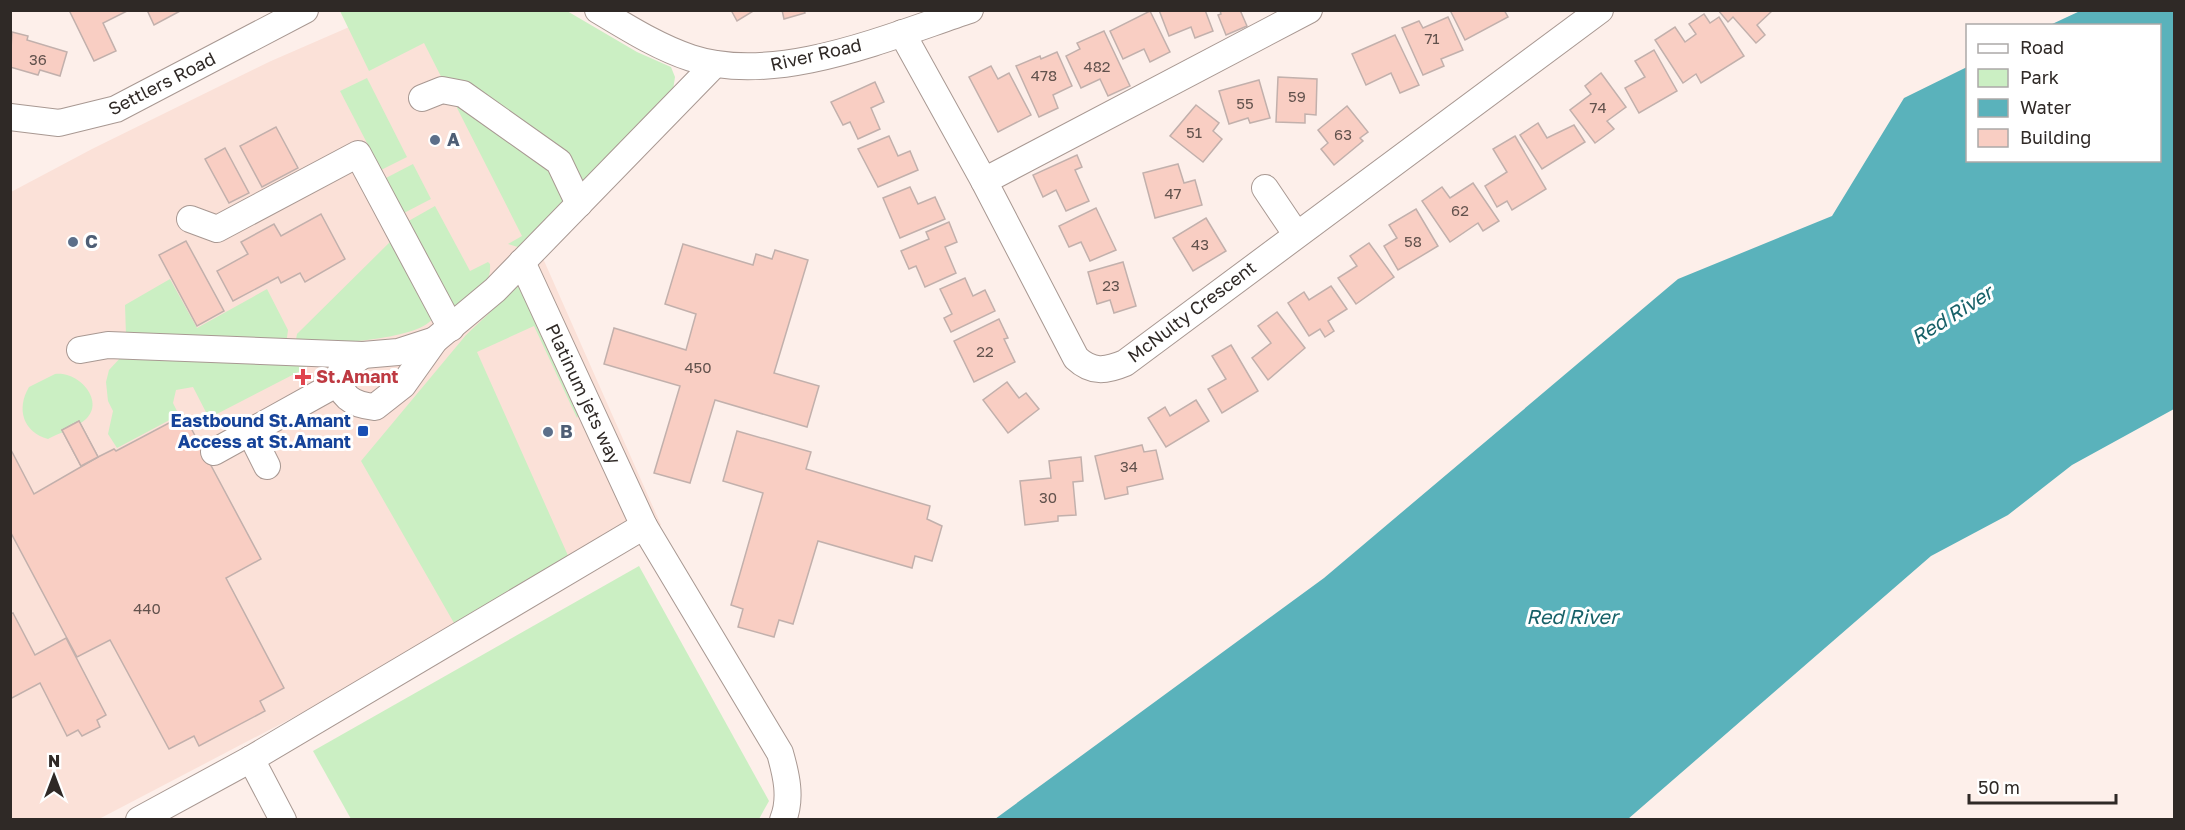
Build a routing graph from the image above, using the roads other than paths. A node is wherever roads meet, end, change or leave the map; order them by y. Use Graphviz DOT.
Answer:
graph roads {
  1 [pos="305,10"];
  2 [pos="598,10"];
  3 [pos="970,10"];
  4 [pos="1309,10"];
  5 [pos="1600,10"];
  6 [pos="902,33"];
  7 [pos="715,64"];
  8 [pos="422,98"];
  9 [pos="10,117"];
  10 [pos="984,181"];
  11 [pos="1265,188"];
  12 [pos="579,204"];
  13 [pos="190,219"];
  14 [pos="1296,234"];
  15 [pos="522,262"];
  16 [pos="443,334"];
  17 [pos="80,350"];
  18 [pos="363,355"];
  19 [pos="338,383"];
  20 [pos="250,432"];
  21 [pos="214,452"];
  22 [pos="267,466"];
  23 [pos="644,526"];
  24 [pos="251,759"];
  25 [pos="139,819"];
  26 [pos="283,819"];
  27 [pos="783,819"];
  1 -- 9 [label="street, Settlers Road"];
  2 -- 7 [label="street, River Road"];
  3 -- 6 [label="street, River Road"];
  4 -- 10 [label="street"];
  5 -- 14 [label="street, McNulty Crescent"];
  6 -- 7 [label="street, River Road"];
  6 -- 10 [label="street, McNulty Crescent"];
  7 -- 12 [label="street"];
  8 -- 12 [label="street"];
  10 -- 14 [label="street, McNulty Crescent"];
  11 -- 14 [label="street"];
  12 -- 15 [label="street"];
  13 -- 16 [label="street"];
  15 -- 16 [label="street"];
  15 -- 23 [label="street, Platinum jets way"];
  16 -- 18 [label="street"];
  16 -- 19 [label="street"];
  17 -- 18 [label="street"];
  18 -- 19 [label="street"];
  19 -- 20 [label="street"];
  20 -- 21 [label="street"];
  20 -- 22 [label="street"];
  23 -- 24 [label="street"];
  23 -- 27 [label="street, Platinum jets way"];
  24 -- 25 [label="street"];
  24 -- 26 [label="street"];
}
